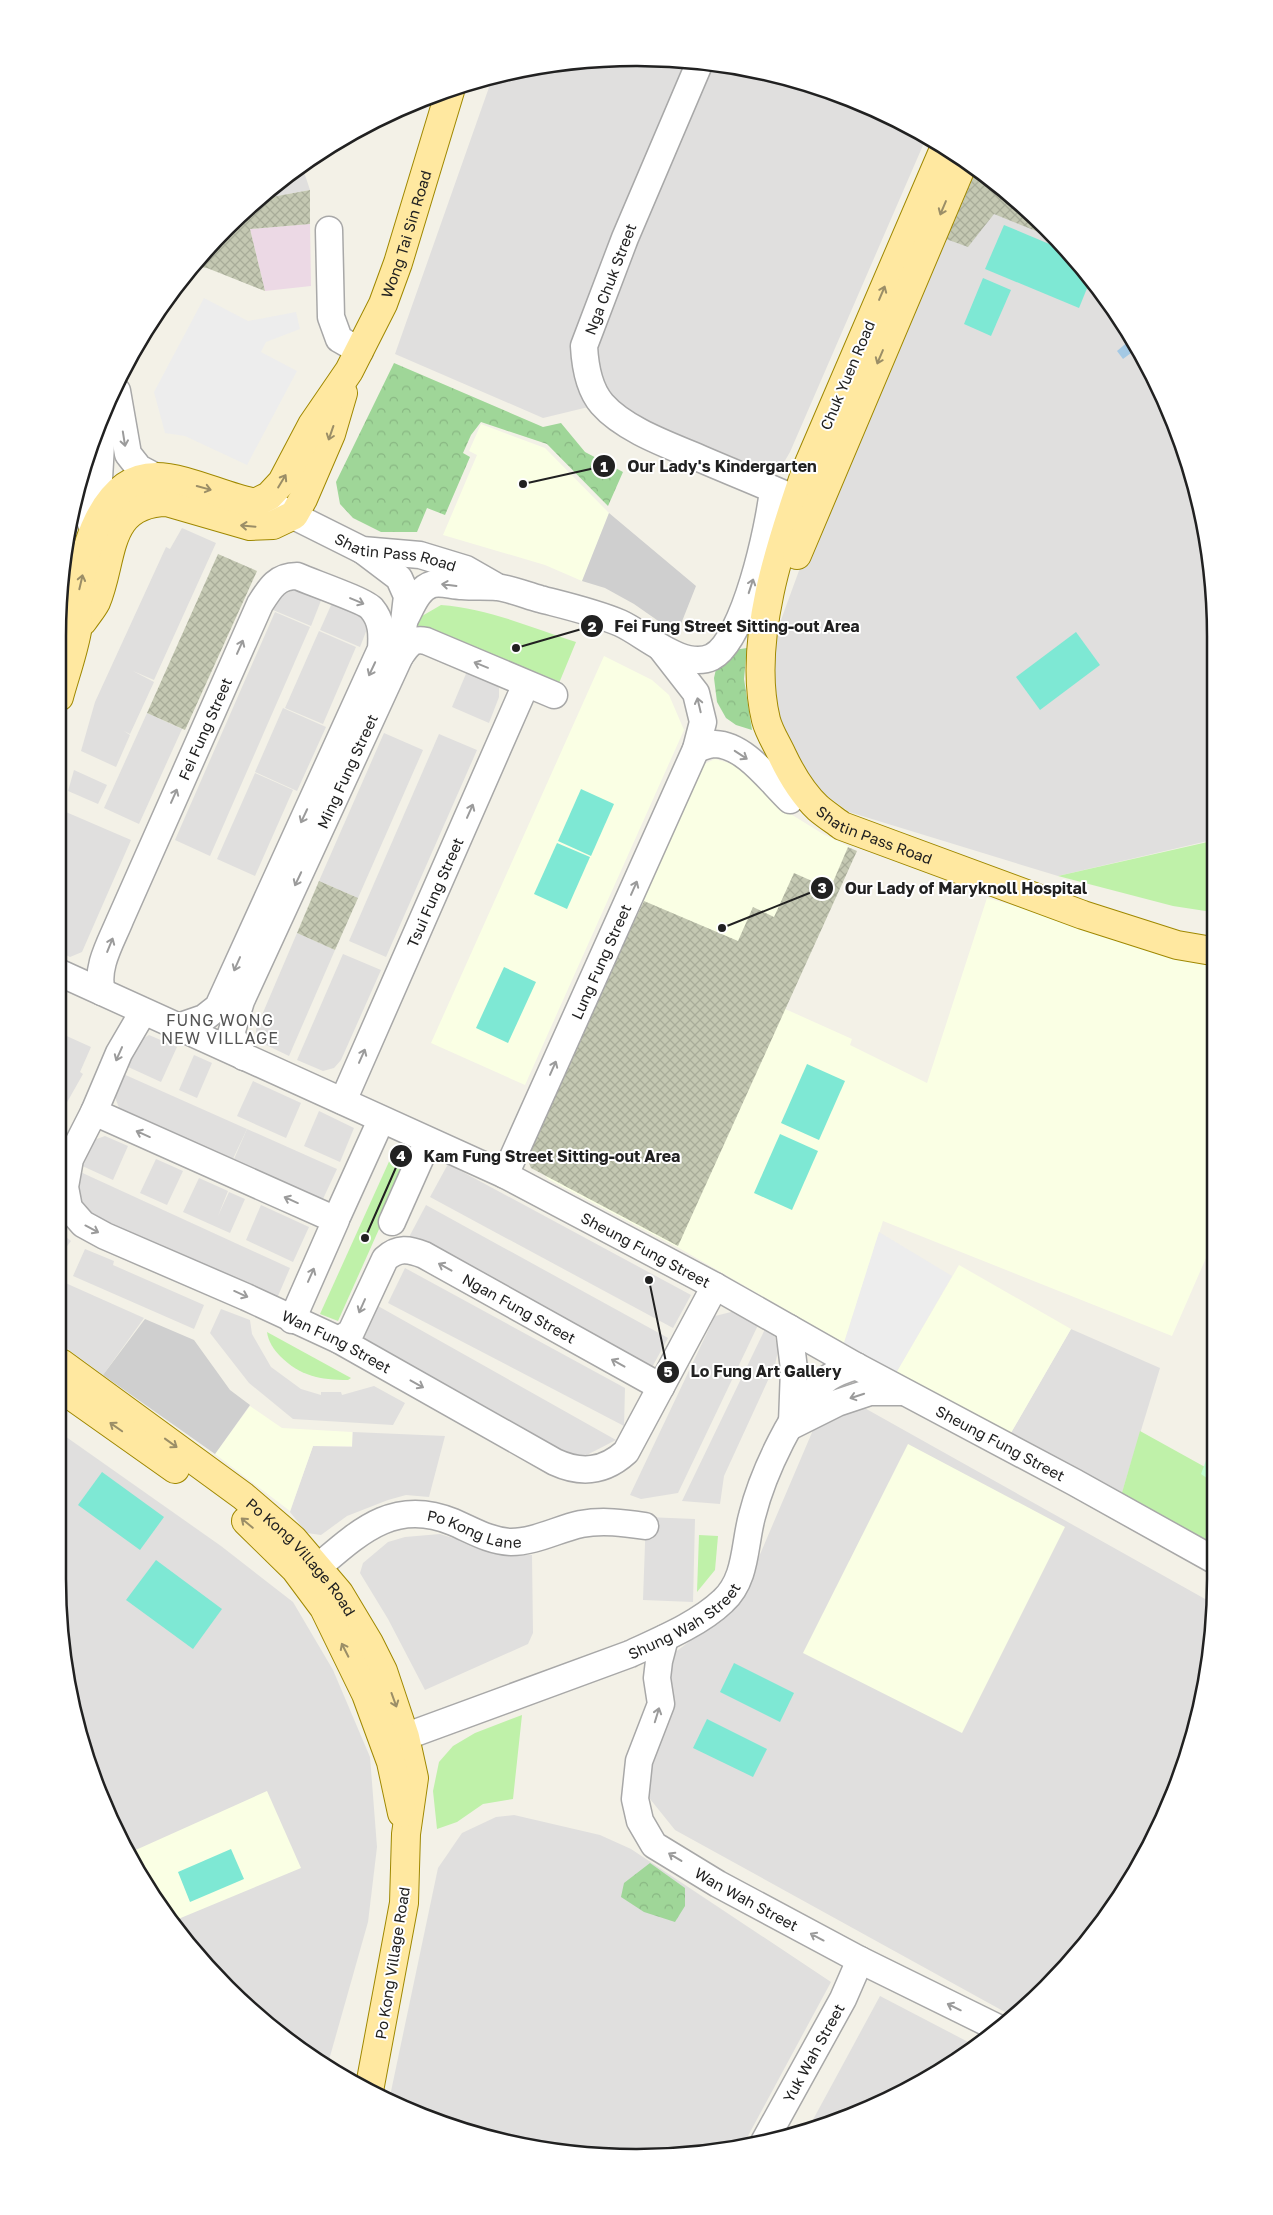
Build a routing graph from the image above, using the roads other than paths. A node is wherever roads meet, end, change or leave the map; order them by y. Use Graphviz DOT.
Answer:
graph roads {
  1 [pos="697,69"];
  2 [pos="448,99"];
  3 [pos="941,155"];
  4 [pos="961,168"];
  5 [pos="329,230"];
  6 [pos="355,361"];
  7 [pos="118,399"];
  8 [pos="101,442"];
  9 [pos="156,477"];
  10 [pos="795,499"];
  11 [pos="257,502"];
  12 [pos="82,505"];
  13 [pos="294,515"];
  14 [pos="102,537"];
  15 [pos="362,550"];
  16 [pos="497,587"];
  17 [pos="391,623"];
  18 [pos="661,648"];
  19 [pos="762,650"];
  20 [pos="400,656"];
  21 [pos="66,671"];
  22 [pos="526,684"];
  23 [pos="554,695"];
  24 [pos="696,749"];
  25 [pos="790,800"];
  26 [pos="1207,950"];
  27 [pos="66,976"];
  28 [pos="102,992"];
  29 [pos="240,1001"];
  30 [pos="143,1012"];
  31 [pos="178,1027"];
  32 [pos="244,1057"];
  33 [pos="343,1101"];
  34 [pos="94,1112"];
  35 [pos="377,1129"];
  36 [pos="424,1150"];
  37 [pos="505,1174"];
  38 [pos="66,1181"];
  39 [pos="66,1192"];
  40 [pos="337,1217"];
  41 [pos="392,1222"];
  42 [pos="715,1286"];
  43 [pos="292,1320"];
  44 [pos="789,1328"];
  45 [pos="339,1340"];
  46 [pos="66,1366"];
  47 [pos="856,1366"];
  48 [pos="661,1387"];
  49 [pos="66,1392"];
  50 [pos="905,1392"];
  51 [pos="791,1426"];
  52 [pos="645,1526"];
  53 [pos="1207,1556"];
  54 [pos="318,1567"];
  55 [pos="666,1638"];
  56 [pos="630,1654"];
  57 [pos="657,1678"];
  58 [pos="395,1740"];
  59 [pos="860,1960"];
  60 [pos="991,2025"];
  61 [pos="372,2083"];
  62 [pos="769,2133"];
  1 -- 10 [label="street, Nga Chuk Street"];
  2 -- 6 [label="main road, Wong Tai Sin Road"];
  10 -- 3 [label="main road, Chuk Yuen Road, one-way"];
  4 -- 10 [label="main road, Chuk Yuen Road, one-way"];
  5 -- 6 [label="street"];
  11 -- 6 [label="main road, Wong Tai Sin Road, one-way"];
  6 -- 13 [label="main road, Wong Tai Sin Road, one-way"];
  7 -- 9 [label="street, Shatin Pass Road, one-way"];
  8 -- 14 [label="street"];
  9 -- 11 [label="main road, Shatin Pass Road, one-way"];
  9 -- 14 [label="main road, Shatin Pass Road"];
  18 -- 10 [label="street, one-way"];
  10 -- 19 [label="main road, Chuk Yuen Road"];
  11 -- 13 [label="street, Shatin Pass Road"];
  12 -- 14 [label="street"];
  13 -- 14 [label="main road, one-way"];
  13 -- 15 [label="street, Shatin Pass Road"];
  14 -- 21 [label="main road"];
  15 -- 16 [label="street, Shatin Pass Road"];
  15 -- 17 [label="street, Ming Fung Street"];
  16 -- 17 [label="street, Shatin Pass Road, one-way"];
  16 -- 18 [label="street, Shatin Pass Road"];
  17 -- 20 [label="street, Ming Fung Street"];
  28 -- 17 [label="street, Fei Fung Street, one-way"];
  17 -- 31 [label="street, Ming Fung Street, one-way"];
  24 -- 18 [label="street, Lung Fung Street, one-way"];
  19 -- 26 [label="main road, Shatin Pass Road"];
  22 -- 20 [label="street, one-way"];
  20 -- 29 [label="street, Ming Fung Street, one-way"];
  22 -- 23 [label="street"];
  33 -- 22 [label="street, Tsui Fung Street, one-way"];
  24 -- 25 [label="street, one-way"];
  37 -- 24 [label="street, Lung Fung Street, one-way"];
  27 -- 28 [label="street, Sheung Fung Street"];
  28 -- 30 [label="street, Sheung Fung Street"];
  29 -- 31 [label="street"];
  29 -- 32 [label="street, Ming Fung Street"];
  30 -- 31 [label="street, Sheung Fung Street"];
  30 -- 34 [label="street, Wan Fung Street, one-way"];
  31 -- 32 [label="street, Sheung Fung Street"];
  32 -- 33 [label="street, Sheung Fung Street"];
  33 -- 37 [label="street, Sheung Fung Street"];
  34 -- 38 [label="street, Wan Fung Street, one-way"];
  40 -- 34 [label="street, one-way"];
  35 -- 40 [label="street"];
  36 -- 41 [label="street"];
  37 -- 42 [label="street, Sheung Fung Street"];
  39 -- 43 [label="street, Wan Fung Street, one-way"];
  43 -- 40 [label="street, one-way"];
  42 -- 44 [label="street, Sheung Fung Street"];
  42 -- 48 [label="street, Wan Fung Street"];
  43 -- 45 [label="street, Wan Fung Street"];
  44 -- 47 [label="street, Sheung Fung Street"];
  44 -- 51 [label="street"];
  45 -- 48 [label="street, Wan Fung Street, one-way"];
  48 -- 45 [label="street, Ngan Fung Street, one-way"];
  46 -- 54 [label="main road, Po Kong Village Road, one-way"];
  47 -- 50 [label="street, Sheung Fung Street"];
  47 -- 51 [label="street, Shung Wah Street"];
  58 -- 49 [label="main road, Po Kong Village Road, one-way"];
  50 -- 51 [label="street, one-way"];
  50 -- 53 [label="street, Sheung Fung Street"];
  51 -- 55 [label="street, Shung Wah Street"];
  52 -- 54 [label="street, Po Kong Lane"];
  54 -- 58 [label="main road, Po Kong Village Road, one-way"];
  55 -- 56 [label="street, Shung Wah Street"];
  55 -- 57 [label="street, Wan Wah Street"];
  56 -- 57 [label="street"];
  56 -- 58 [label="street, Shung Wah Street"];
  59 -- 57 [label="street, Wan Wah Street, one-way"];
  58 -- 61 [label="main road, Po Kong Village Road"];
  60 -- 59 [label="street, Wan Wah Street, one-way"];
  59 -- 62 [label="street, Yuk Wah Street"];
}
